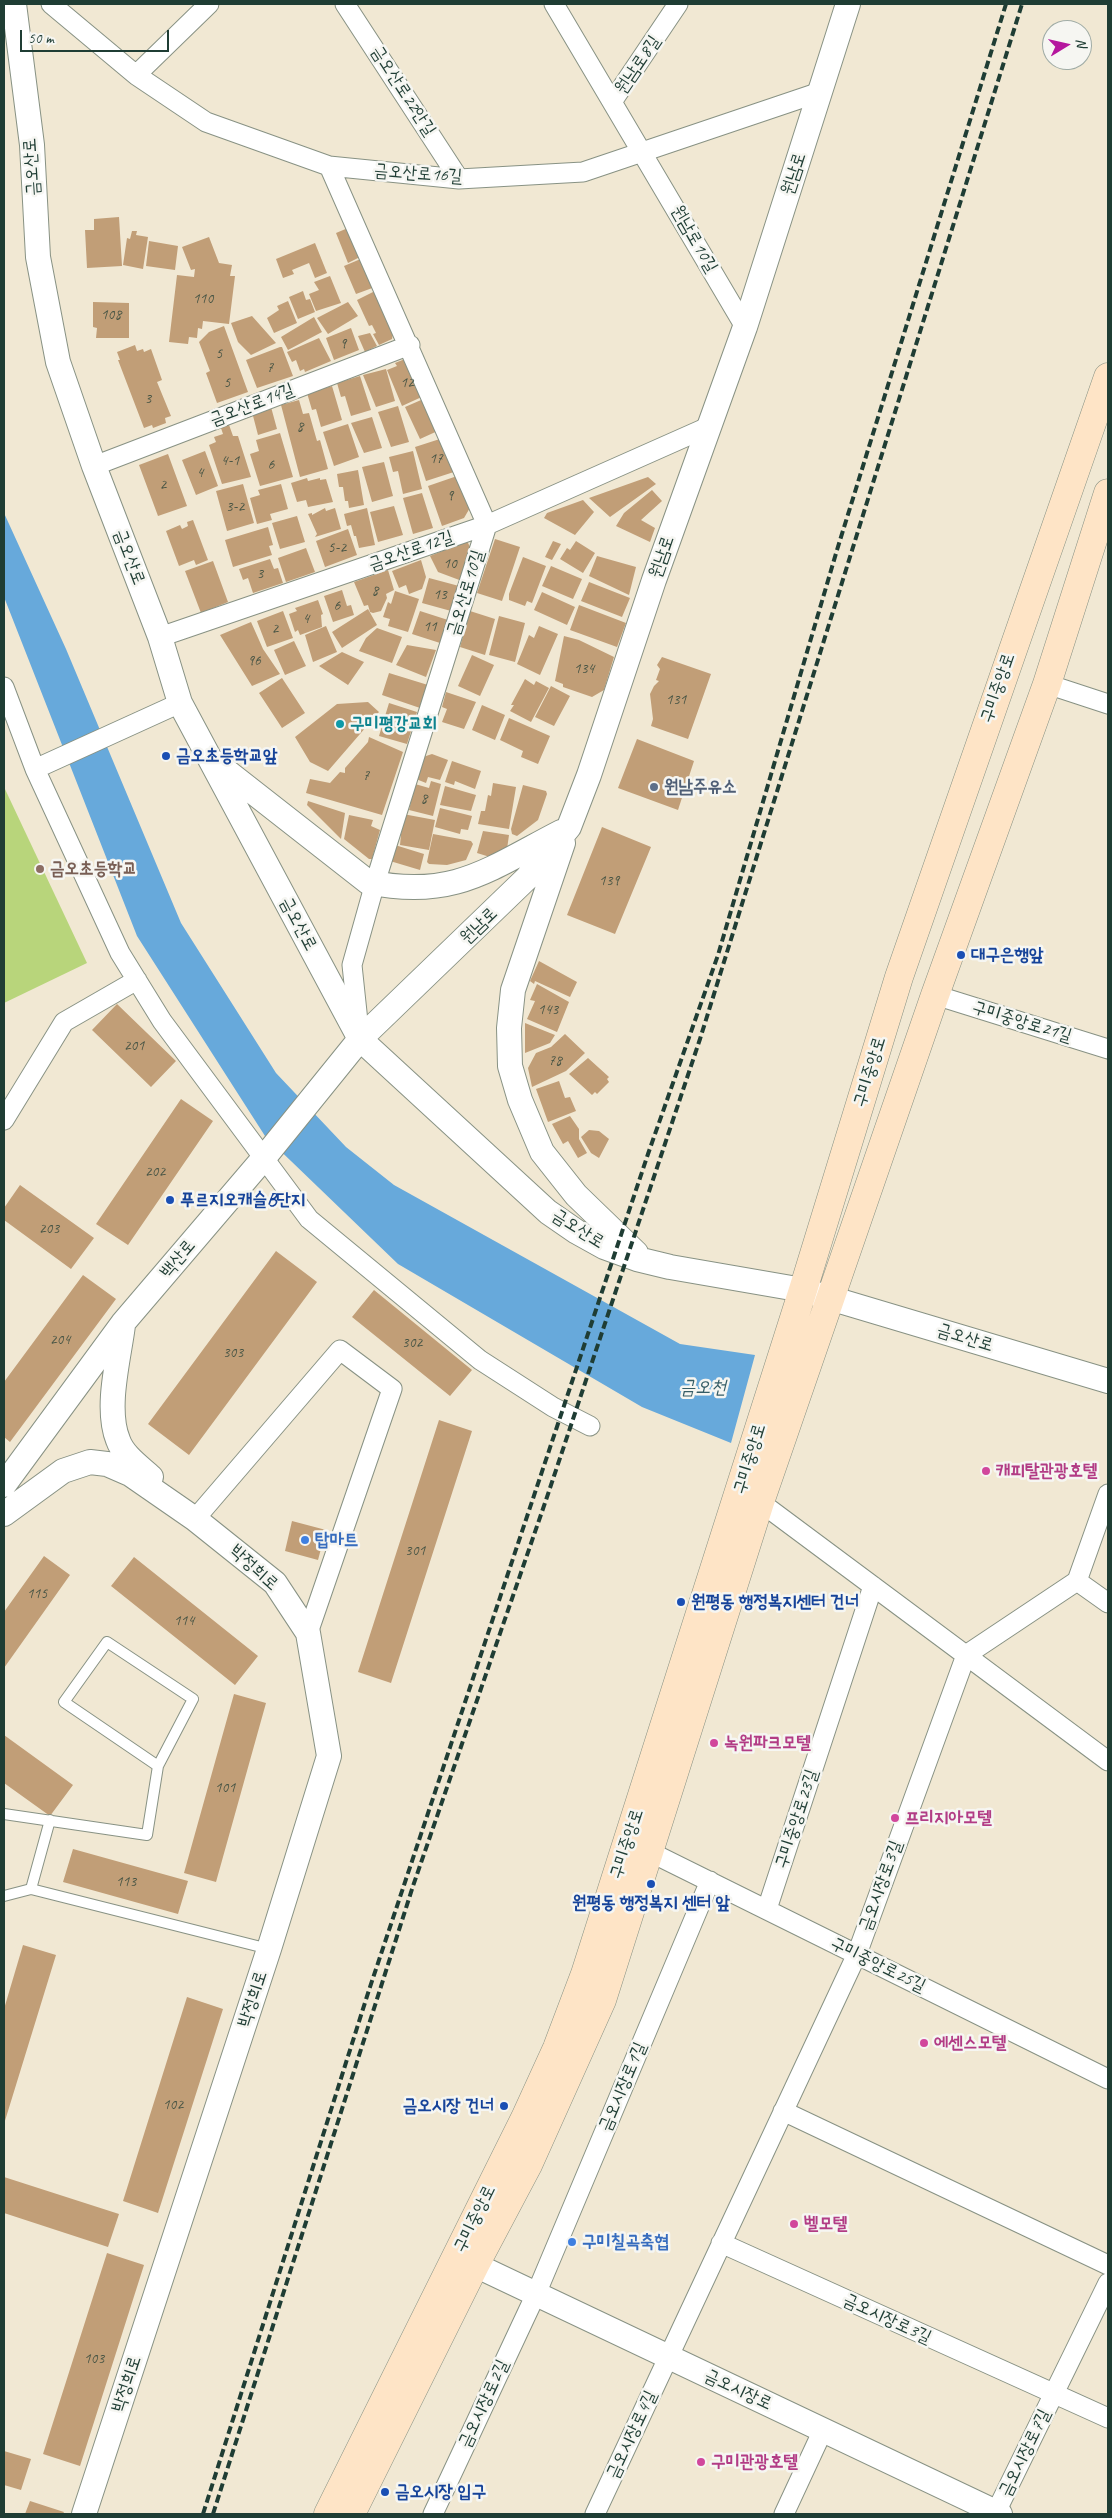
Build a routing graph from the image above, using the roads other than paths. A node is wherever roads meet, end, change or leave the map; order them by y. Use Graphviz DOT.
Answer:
graph roads {
  1 [pos="14,4"];
  2 [pos="51,4"];
  3 [pos="209,4"];
  4 [pos="345,4"];
  5 [pos="554,4"];
  6 [pos="678,4"];
  7 [pos="848,4"];
  8 [pos="136,75"];
  9 [pos="820,92"];
  10 [pos="612,102"];
  11 [pos="643,151"];
  12 [pos="329,166"];
  13 [pos="459,179"];
  14 [pos="745,327"];
  15 [pos="410,345"];
  16 [pos="1108,377"];
  17 [pos="710,426"];
  18 [pos="94,466"];
  19 [pos="1108,493"];
  20 [pos="487,525"];
  21 [pos="160,637"];
  22 [pos="1047,684"];
  23 [pos="4,687"];
  24 [pos="180,703"];
  25 [pos="1108,704"];
  26 [pos="208,757"];
  27 [pos="35,769"];
  28 [pos="569,828"];
  29 [pos="375,884"];
  30 [pos="137,980"];
  31 [pos="935,995"];
  32 [pos="360,1039"];
  33 [pos="1108,1049"];
  34 [pos="4,1120"];
  35 [pos="263,1158"];
  36 [pos="644,1260"];
  37 [pos="803,1290"];
  38 [pos="831,1298"];
  39 [pos="123,1323"];
  40 [pos="1108,1381"];
  41 [pos="590,1426"];
  42 [pos="4,1484"];
  43 [pos="1108,1494"];
  44 [pos="760,1502"];
  45 [pos="4,1514"];
  46 [pos="195,1519"];
  47 [pos="1077,1581"];
  48 [pos="873,1586"];
  49 [pos="1108,1603"];
  50 [pos="308,1633"];
  51 [pos="966,1655"];
  52 [pos="1108,1761"];
  53 [pos="158,1766"];
  54 [pos="4,1814"];
  55 [pos="50,1820"];
  56 [pos="648,1851"];
  57 [pos="710,1881"];
  58 [pos="31,1889"];
  59 [pos="4,1896"];
  60 [pos="767,1909"];
  61 [pos="269,1948"];
  62 [pos="857,1954"];
  63 [pos="1108,2079"];
  64 [pos="783,2111"];
  65 [pos="721,2243"];
  66 [pos="475,2265"];
  67 [pos="1108,2265"];
  68 [pos="1108,2282"];
  69 [pos="536,2294"];
  70 [pos="668,2356"];
  71 [pos="1054,2394"];
  72 [pos="1108,2418"];
  73 [pos="823,2430"];
  74 [pos="84,2514"];
  75 [pos="328,2514"];
  76 [pos="351,2514"];
  77 [pos="433,2514"];
  78 [pos="595,2514"];
  79 [pos="784,2514"];
  80 [pos="997,2514"];
  1 -- 18 [label="street, 금오산로"];
  2 -- 8 [label="street, 금오산로16길"];
  3 -- 8 [label="street"];
  4 -- 13 [label="street, 금오산로22안길"];
  5 -- 10 [label="street"];
  6 -- 10 [label="street, 원남로8길"];
  7 -- 9 [label="street, 원남로"];
  8 -- 12 [label="street, 금오산로16길"];
  9 -- 11 [label="street, 금오산로16길"];
  9 -- 14 [label="street, 원남로"];
  10 -- 11 [label="street, 원남로8길"];
  11 -- 13 [label="street, 금오산로16길"];
  11 -- 14 [label="street, 원남로10길"];
  12 -- 13 [label="street, 금오산로16길"];
  12 -- 15 [label="street"];
  14 -- 17 [label="street, 원남로"];
  15 -- 18 [label="street, 금오산로14길"];
  15 -- 20 [label="street"];
  16 -- 37 [label="main road, 구미중앙로"];
  17 -- 20 [label="street, 금오산로12길"];
  17 -- 28 [label="street, 원남로"];
  18 -- 21 [label="street, 금오산로"];
  19 -- 22 [label="main road, 구미중앙로"];
  20 -- 21 [label="street, 금오산로12길"];
  20 -- 29 [label="street, 금오산로10길"];
  21 -- 24 [label="street, 금오산로"];
  22 -- 25 [label="street"];
  22 -- 31 [label="main road, 구미중앙로"];
  23 -- 27 [label="street"];
  24 -- 26 [label="street, 금오산로"];
  24 -- 27 [label="street"];
  26 -- 29 [label="street"];
  26 -- 32 [label="street, 금오산로"];
  27 -- 30 [label="street"];
  28 -- 29 [label="street"];
  28 -- 32 [label="street, 원남로"];
  28 -- 36 [label="street"];
  29 -- 32 [label="street, 금오산로10길"];
  30 -- 34 [label="street"];
  30 -- 35 [label="street"];
  31 -- 33 [label="street, 구미중앙로21길"];
  31 -- 38 [label="main road, 구미중앙로"];
  32 -- 35 [label="street, 백산로"];
  32 -- 36 [label="street, 금오산로"];
  35 -- 39 [label="street, 백산로"];
  35 -- 41 [label="street"];
  36 -- 37 [label="street, 금오산로"];
  37 -- 38 [label="street, 금오산로"];
  37 -- 75 [label="main road, 구미중앙로"];
  38 -- 40 [label="street, 금오산로"];
  38 -- 44 [label="main road, 구미중앙로"];
  39 -- 42 [label="street, 백산로"];
  39 -- 46 [label="street"];
  43 -- 47 [label="street"];
  44 -- 48 [label="street"];
  44 -- 56 [label="main road, 구미중앙로"];
  45 -- 46 [label="street"];
  46 -- 50 [label="street, 박정희로"];
  46 -- 50 [label="street"];
  47 -- 49 [label="street"];
  47 -- 51 [label="street"];
  48 -- 51 [label="street"];
  48 -- 60 [label="street, 구미중앙로23길"];
  50 -- 61 [label="street, 박정희로"];
  51 -- 52 [label="street"];
  51 -- 62 [label="street, 금오시장로3길"];
  53 -- 53 [label="lane"];
  53 -- 55 [label="lane"];
  54 -- 55 [label="lane"];
  55 -- 58 [label="lane"];
  56 -- 57 [label="street, 구미중앙로25길"];
  56 -- 66 [label="main road, 구미중앙로"];
  57 -- 60 [label="street, 구미중앙로25길"];
  57 -- 69 [label="street, 금오시장로1길"];
  58 -- 59 [label="lane"];
  58 -- 61 [label="lane"];
  60 -- 62 [label="street, 구미중앙로25길"];
  61 -- 74 [label="street, 박정희로"];
  62 -- 63 [label="street, 구미중앙로25길"];
  62 -- 64 [label="street, 금오시장로3길"];
  64 -- 65 [label="street, 금오시장로3길"];
  64 -- 67 [label="street"];
  65 -- 70 [label="street, 금오시장로3길"];
  65 -- 71 [label="street, 금오시장로3길"];
  66 -- 69 [label="street, 금오시장로"];
  66 -- 76 [label="main road, 구미중앙로"];
  68 -- 71 [label="street, 금오시장로7길"];
  69 -- 70 [label="street, 금오시장로"];
  69 -- 77 [label="street, 금오시장로2길"];
  70 -- 73 [label="street, 금오시장로"];
  70 -- 78 [label="street, 금오시장로4길"];
  71 -- 72 [label="street, 금오시장로7길"];
  71 -- 80 [label="street, 금오시장로7길"];
  73 -- 79 [label="street"];
  73 -- 80 [label="street, 금오시장로"];
}
